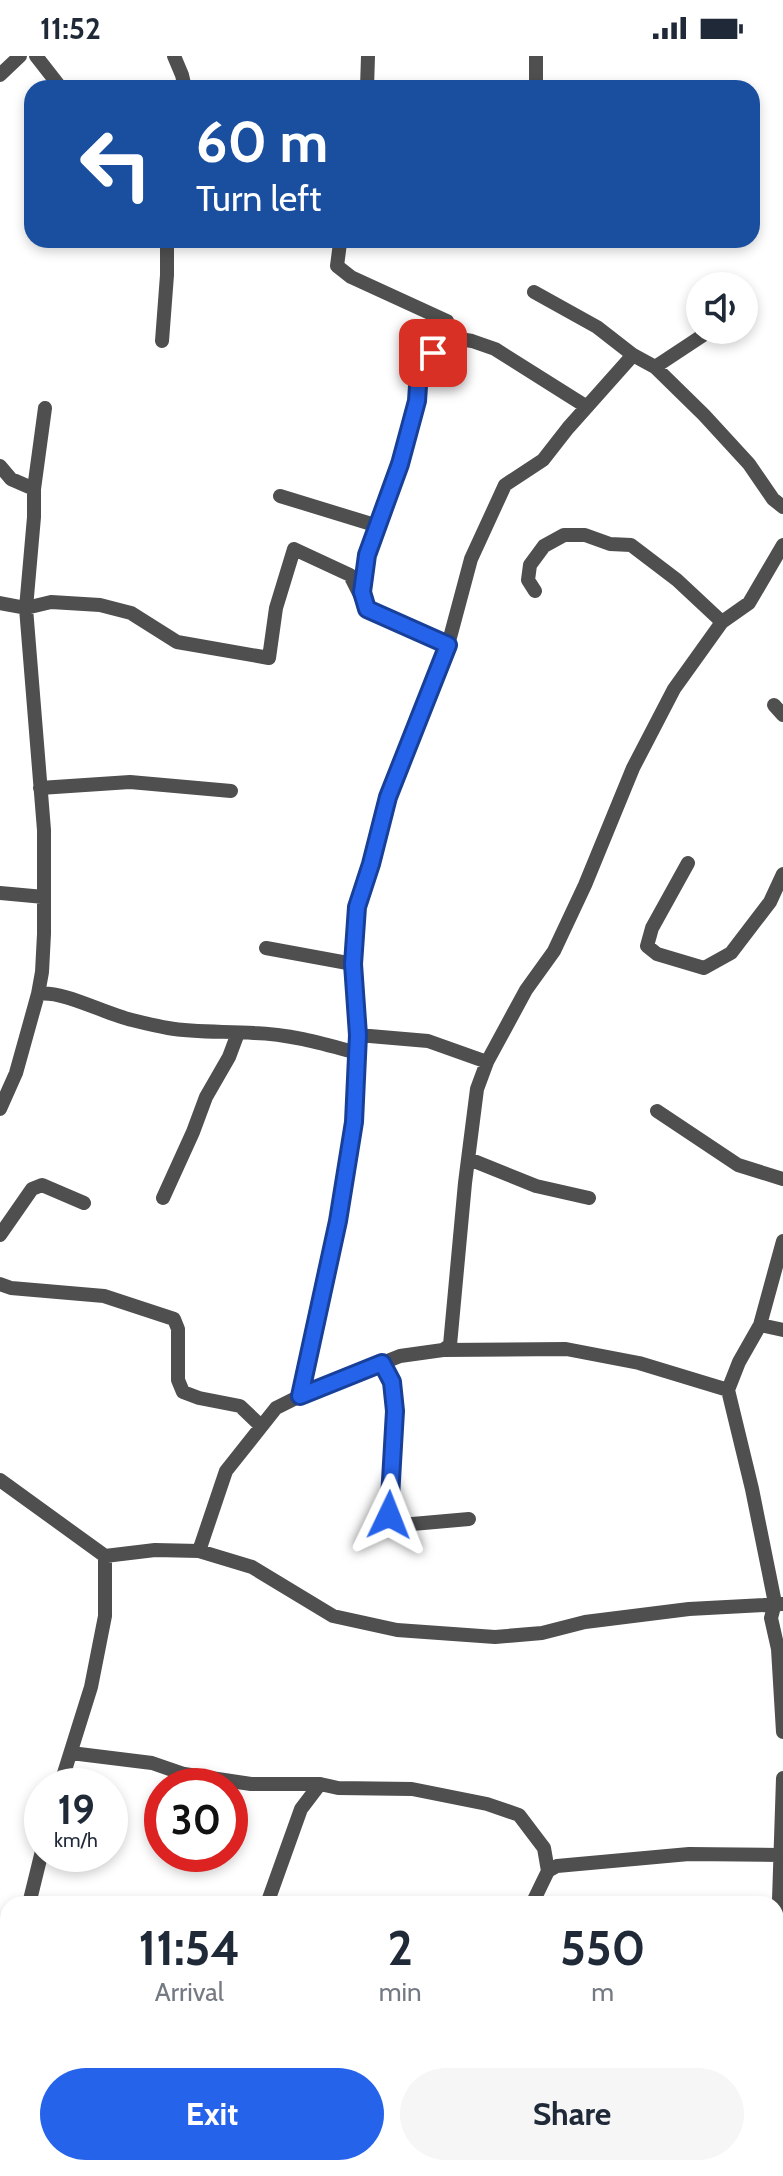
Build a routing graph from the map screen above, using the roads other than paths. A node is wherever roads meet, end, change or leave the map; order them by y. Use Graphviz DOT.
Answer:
graph roads {
  1 [pos="20,56"];
  2 [pos="36,56"];
  3 [pos="174,56"];
  4 [pos="368,56"];
  5 [pos="536,56"];
  6 [pos="0,75"];
  7 [pos="55,80"];
  8 [pos="183,80"];
  9 [pos="367,80"];
  10 [pos="536,80"];
  11 [pos="167,248"];
  12 [pos="338,248"];
  13 [pos="534,292"];
  14 [pos="447,335"];
  15 [pos="162,341"];
  16 [pos="690,344"];
  17 [pos="633,355"];
  18 [pos="655,367"];
  19 [pos="587,407"];
  20 [pos="45,408"];
  21 [pos="0,466"];
  22 [pos="34,489"];
  23 [pos="280,496"];
  24 [pos="783,507"];
  25 [pos="378,526"];
  26 [pos="783,545"];
  27 [pos="535,591"];
  28 [pos="0,603"];
  29 [pos="26,608"];
  30 [pos="367,609"];
  31 [pos="722,622"];
  32 [pos="448,645"];
  33 [pos="40,788"];
  34 [pos="231,791"];
  35 [pos="688,863"];
  36 [pos="783,874"];
  37 [pos="0,893"];
  38 [pos="44,897"];
  39 [pos="266,948"];
  40 [pos="353,964"];
  41 [pos="38,994"];
  42 [pos="238,1033"];
  43 [pos="358,1035"];
  44 [pos="357,1053"];
  45 [pos="487,1062"];
  46 [pos="0,1109"];
  47 [pos="657,1111"];
  48 [pos="469,1159"];
  49 [pos="783,1179"];
  50 [pos="163,1198"];
  51 [pos="589,1198"];
  52 [pos="84,1203"];
  53 [pos="0,1235"];
  54 [pos="783,1241"];
  55 [pos="0,1284"];
  56 [pos="760,1325"];
  57 [pos="783,1330"];
  58 [pos="443,1350"];
  59 [pos="382,1363"];
  60 [pos="728,1390"];
  61 [pos="300,1396"];
  62 [pos="261,1426"];
  63 [pos="0,1481"];
  64 [pos="469,1519"];
  65 [pos="199,1551"];
  66 [pos="105,1556"];
  67 [pos="779,1604"];
  68 [pos="783,1732"];
  69 [pos="71,1753"];
  70 [pos="66,1768"];
  71 [pos="783,1778"];
  72 [pos="320,1784"];
  73 [pos="779,1855"];
  74 [pos="548,1871"];
  75 [pos="37,1872"];
  76 [pos="31,1896"];
  77 [pos="270,1896"];
  78 [pos="536,1896"];
  79 [pos="781,1896"];
  1 -- 6 [label="street"];
  2 -- 7 [label="street"];
  3 -- 8 [label="street"];
  4 -- 9 [label="street"];
  5 -- 10 [label="street"];
  11 -- 15 [label="street"];
  12 -- 14 [label="street"];
  13 -- 17 [label="street"];
  14 -- 19 [label="street"];
  14 -- 25 [label="street"];
  16 -- 18 [label="street"];
  17 -- 18 [label="street"];
  17 -- 19 [label="street"];
  18 -- 24 [label="street"];
  19 -- 32 [label="street"];
  20 -- 22 [label="street"];
  21 -- 22 [label="street"];
  22 -- 29 [label="street"];
  23 -- 25 [label="street"];
  25 -- 30 [label="street"];
  26 -- 31 [label="street"];
  27 -- 31 [label="street"];
  28 -- 29 [label="street"];
  29 -- 30 [label="street"];
  29 -- 33 [label="street"];
  30 -- 32 [label="street"];
  31 -- 45 [label="street"];
  32 -- 40 [label="street"];
  33 -- 34 [label="street"];
  33 -- 38 [label="street"];
  35 -- 36 [label="street"];
  37 -- 38 [label="street"];
  38 -- 41 [label="street"];
  39 -- 40 [label="street"];
  40 -- 43 [label="street"];
  41 -- 42 [label="street"];
  41 -- 46 [label="street"];
  42 -- 44 [label="street"];
  42 -- 50 [label="street"];
  43 -- 44 [label="street"];
  43 -- 45 [label="street"];
  44 -- 61 [label="street"];
  45 -- 48 [label="street"];
  47 -- 49 [label="street"];
  48 -- 51 [label="street"];
  48 -- 58 [label="street"];
  52 -- 53 [label="street"];
  54 -- 56 [label="street"];
  55 -- 62 [label="street"];
  56 -- 57 [label="street"];
  56 -- 60 [label="street"];
  58 -- 59 [label="street"];
  58 -- 60 [label="street"];
  59 -- 61 [label="street"];
  59 -- 64 [label="street"];
  60 -- 67 [label="street"];
  61 -- 62 [label="street"];
  62 -- 65 [label="street"];
  63 -- 66 [label="street"];
  65 -- 66 [label="street"];
  65 -- 67 [label="street"];
  66 -- 69 [label="street"];
  67 -- 68 [label="street"];
  69 -- 70 [label="street"];
  69 -- 72 [label="street"];
  71 -- 73 [label="street"];
  72 -- 74 [label="street"];
  72 -- 77 [label="street"];
  73 -- 74 [label="street"];
  73 -- 79 [label="street"];
  74 -- 78 [label="street"];
  75 -- 76 [label="street"];
}
